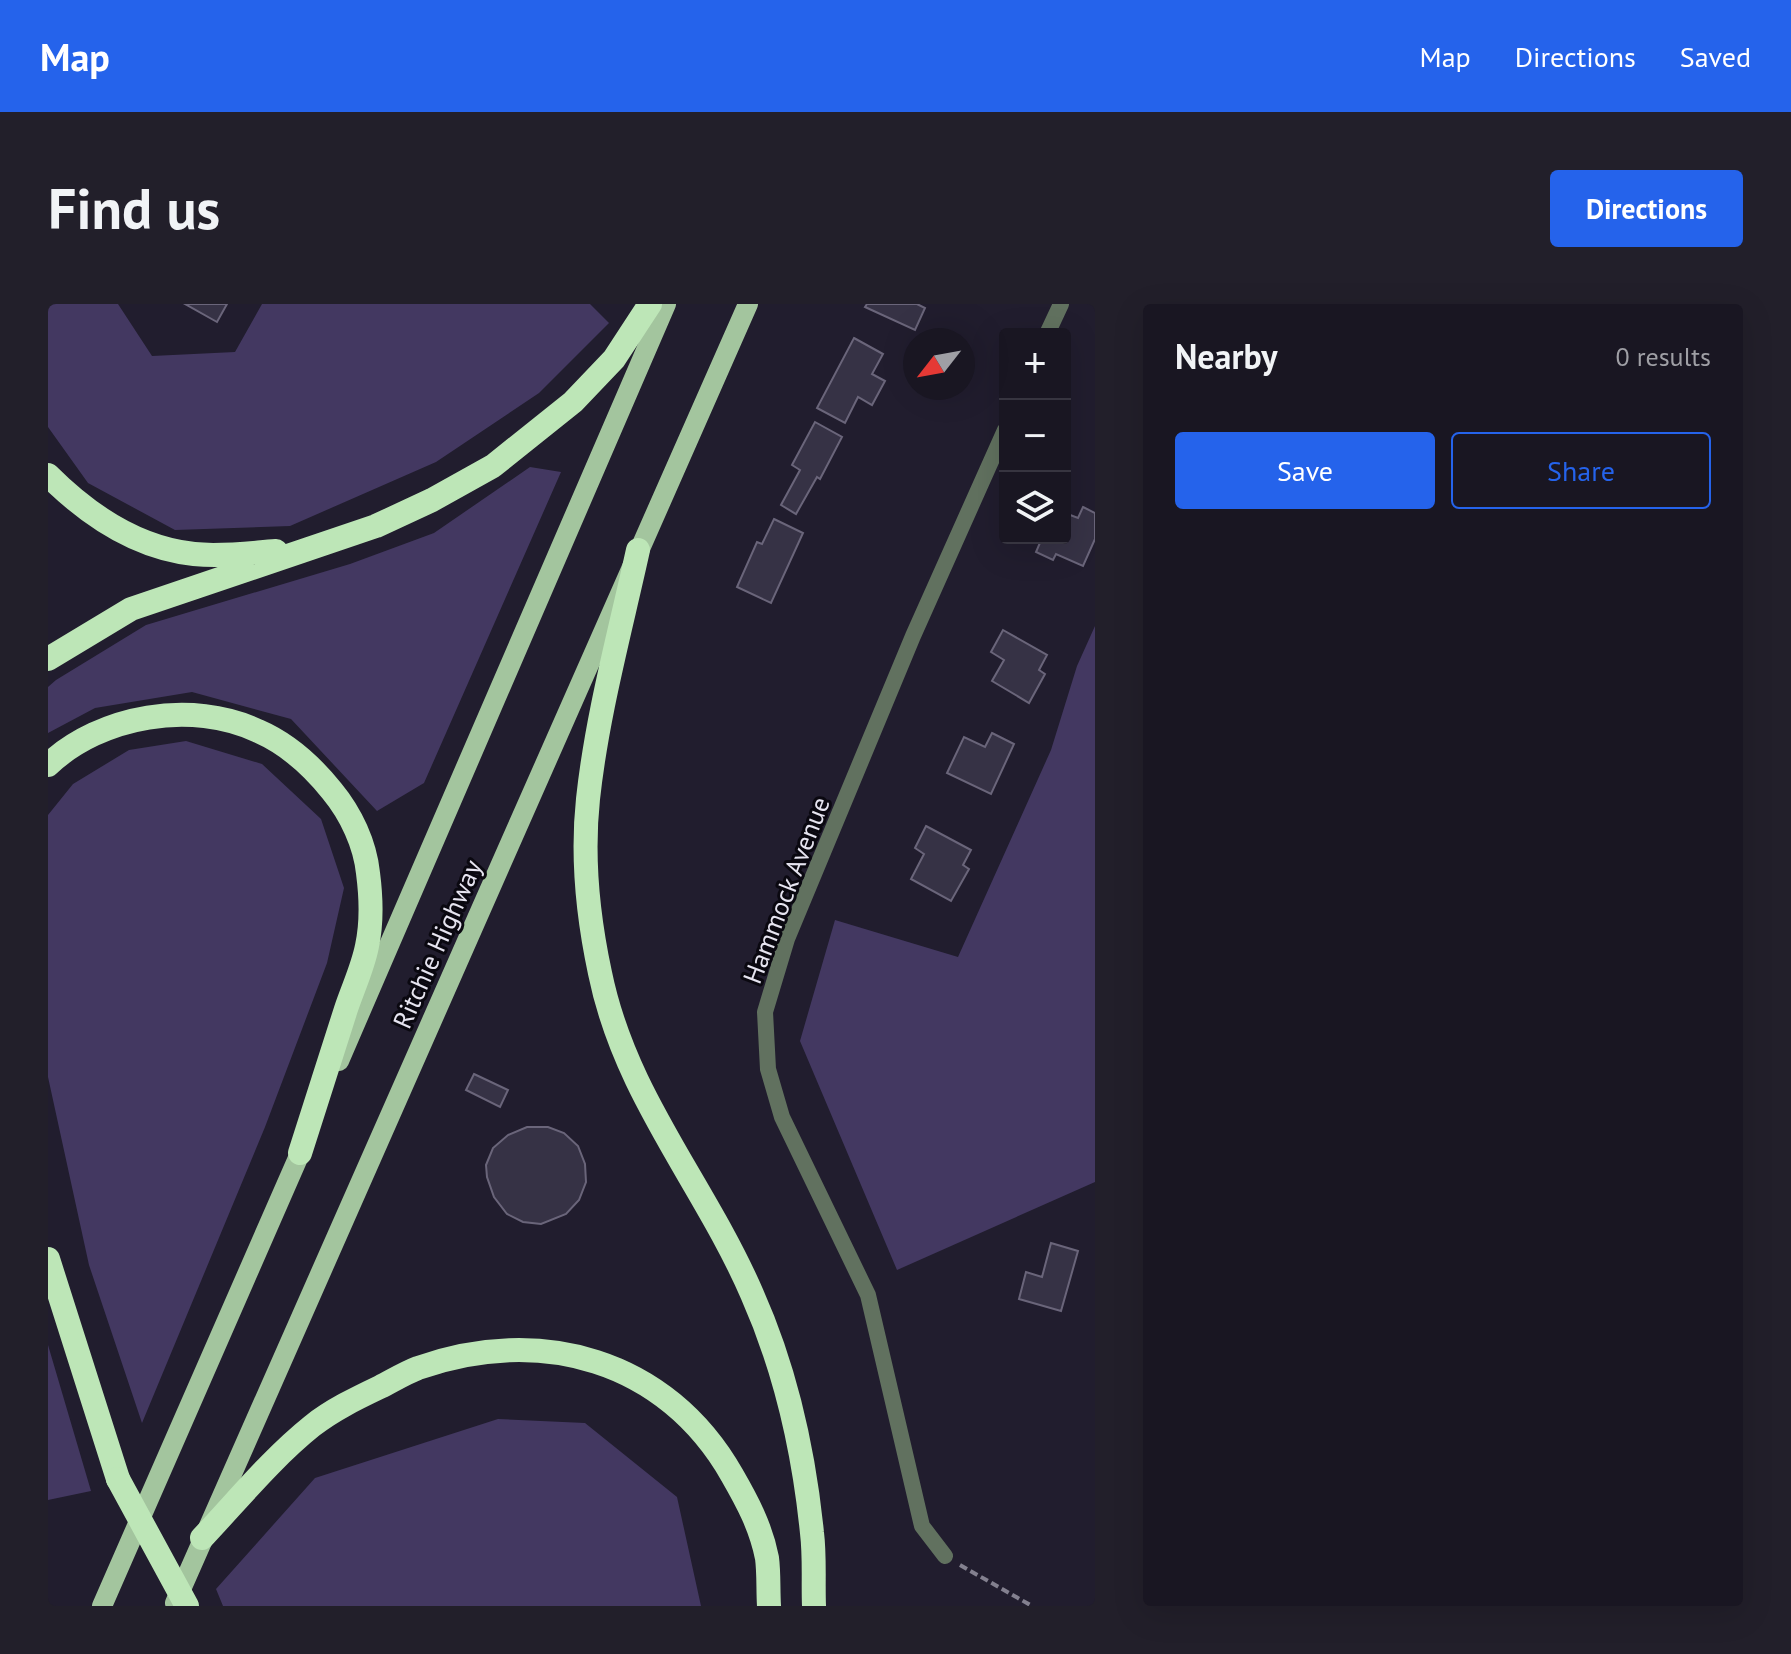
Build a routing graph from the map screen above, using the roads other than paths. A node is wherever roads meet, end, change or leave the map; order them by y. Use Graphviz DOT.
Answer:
graph roads {
  1 [pos="650,304"];
  2 [pos="666,304"];
  3 [pos="748,304"];
  4 [pos="1061,304"];
  5 [pos="1050,328"];
  6 [pos="999,443"];
  7 [pos="48,475"];
  8 [pos="314,548"];
  9 [pos="638,550"];
  10 [pos="48,659"];
  11 [pos="48,765"];
  12 [pos="300,1153"];
  13 [pos="48,1259"];
  14 [pos="118,1479"];
  15 [pos="202,1538"];
  16 [pos="945,1556"];
  17 [pos="102,1606"];
  18 [pos="171,1606"];
  19 [pos="187,1606"];
  20 [pos="769,1606"];
  21 [pos="814,1606"];
  1 -- 8 [label="highway"];
  2 -- 12 [label="main road, Ritchie Highway"];
  3 -- 9 [label="main road, Ritchie Highway"];
  4 -- 5 [label="street"];
  6 -- 16 [label="street, Hammock Avenue"];
  7 -- 8 [label="highway"];
  8 -- 10 [label="highway"];
  9 -- 15 [label="main road, Ritchie Highway"];
  9 -- 21 [label="highway"];
  11 -- 12 [label="highway"];
  12 -- 17 [label="main road, Ritchie Highway"];
  13 -- 14 [label="highway"];
  14 -- 18 [label="highway, bridge"];
  14 -- 19 [label="highway, bridge"];
  15 -- 18 [label="main road, Ritchie Highway"];
  15 -- 20 [label="highway"];
}
